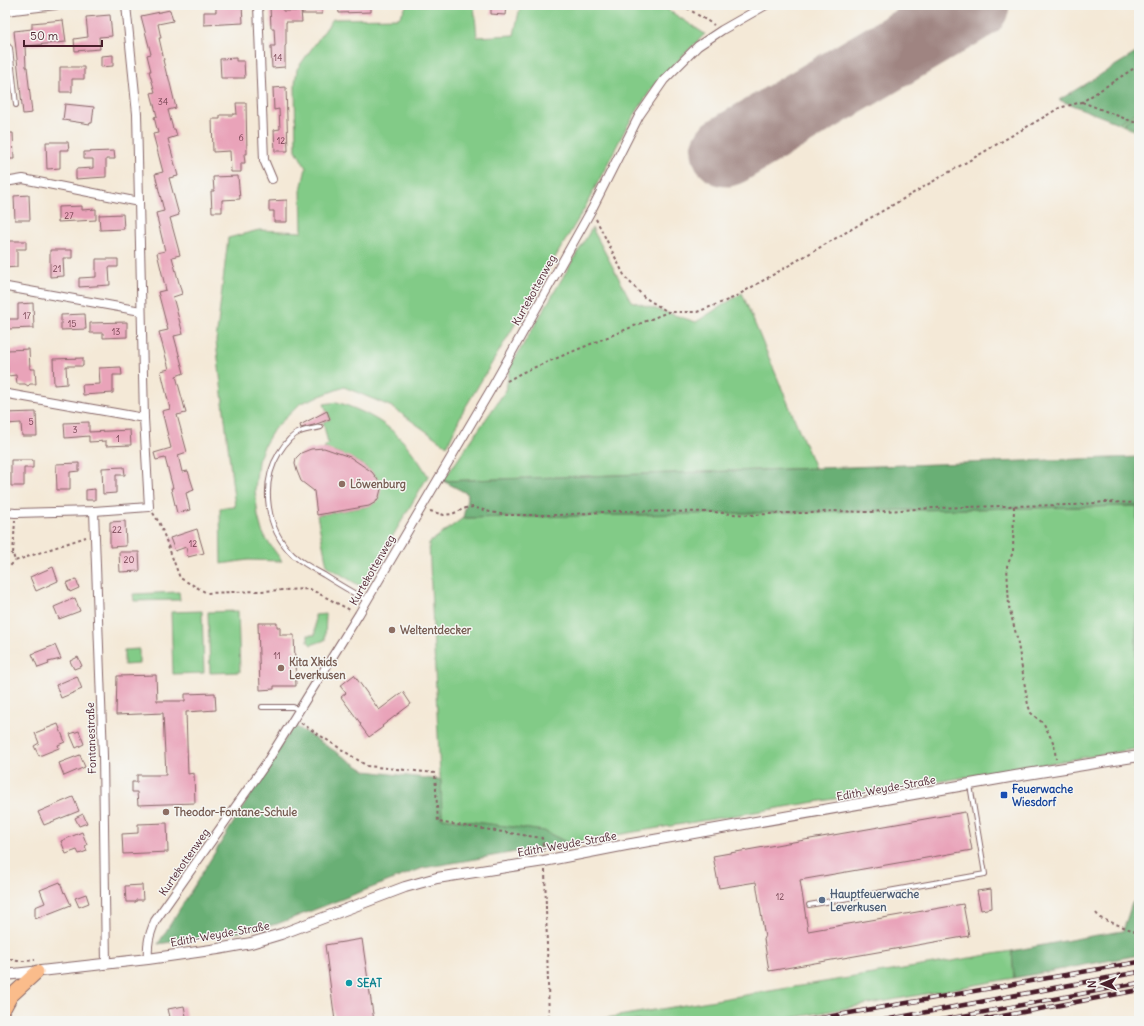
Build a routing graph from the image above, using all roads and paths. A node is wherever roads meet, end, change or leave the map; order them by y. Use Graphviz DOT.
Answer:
graph roads {
  1 [pos="56,5"];
  2 [pos="126,5"];
  3 [pos="258,5"];
  4 [pos="682,5"];
  5 [pos="766,5"];
  6 [pos="5,11"];
  7 [pos="722,30"];
  8 [pos="5,42"];
  9 [pos="1139,65"];
  10 [pos="1082,102"];
  11 [pos="16,105"];
  12 [pos="1139,124"];
  13 [pos="272,179"];
  14 [pos="5,182"];
  15 [pos="139,202"];
  16 [pos="592,209"];
  17 [pos="7,287"];
  18 [pos="141,311"];
  19 [pos="668,312"];
  20 [pos="490,390"];
  21 [pos="8,394"];
  22 [pos="144,418"];
  23 [pos="321,427"];
  24 [pos="1139,504"];
  25 [pos="1014,506"];
  26 [pos="149,507"];
  27 [pos="420,508"];
  28 [pos="94,511"];
  29 [pos="5,512"];
  30 [pos="15,513"];
  31 [pos="94,534"];
  32 [pos="5,554"];
  33 [pos="13,554"];
  34 [pos="15,561"];
  35 [pos="5,568"];
  36 [pos="366,600"];
  37 [pos="359,614"];
  38 [pos="262,707"];
  39 [pos="300,710"];
  40 [pos="294,719"];
  41 [pos="1139,756"];
  42 [pos="1057,764"];
  43 [pos="970,785"];
  44 [pos="544,861"];
  45 [pos="809,905"];
  46 [pos="1096,913"];
  47 [pos="1139,930"];
  48 [pos="148,958"];
  49 [pos="106,964"];
  50 [pos="37,972"];
  51 [pos="5,975"];
  52 [pos="5,1007"];
  53 [pos="549,1021"];
  1 -- 6 [label="street"];
  2 -- 15 [label="street"];
  3 -- 13 [label="street"];
  4 -- 7 [label="path"];
  5 -- 7 [label="street, Kurtekottenweg"];
  7 -- 16 [label="street, Kurtekottenweg"];
  8 -- 11 [label="lane"];
  9 -- 10 [label="path"];
  10 -- 12 [label="path"];
  10 -- 19 [label="path"];
  14 -- 15 [label="street"];
  15 -- 18 [label="street"];
  16 -- 19 [label="path"];
  16 -- 20 [label="street, Kurtekottenweg"];
  17 -- 18 [label="street"];
  18 -- 22 [label="street"];
  19 -- 20 [label="path"];
  20 -- 27 [label="street, Kurtekottenweg"];
  21 -- 22 [label="street"];
  22 -- 26 [label="street"];
  23 -- 36 [label="lane"];
  24 -- 25 [label="path"];
  25 -- 27 [label="path"];
  25 -- 42 [label="path"];
  26 -- 28 [label="street"];
  26 -- 37 [label="path"];
  27 -- 36 [label="street, Kurtekottenweg"];
  28 -- 30 [label="street"];
  28 -- 31 [label="street, Fontanestraße"];
  29 -- 30 [label="street"];
  30 -- 33 [label="path"];
  31 -- 34 [label="path"];
  31 -- 49 [label="street, Fontanestraße"];
  32 -- 33 [label="path"];
  33 -- 34 [label="path"];
  34 -- 35 [label="path"];
  36 -- 37 [label="street, Kurtekottenweg"];
  37 -- 39 [label="street, Kurtekottenweg"];
  38 -- 39 [label="lane"];
  39 -- 40 [label="street, Kurtekottenweg"];
  40 -- 44 [label="path"];
  40 -- 48 [label="street, Kurtekottenweg"];
  41 -- 43 [label="street, Edith-Weyde-Straße"];
  43 -- 44 [label="street, Edith-Weyde-Straße"];
  43 -- 45 [label="lane"];
  44 -- 48 [label="street, Edith-Weyde-Straße"];
  44 -- 53 [label="path"];
  46 -- 47 [label="path"];
  48 -- 49 [label="street, Edith-Weyde-Straße"];
  49 -- 50 [label="street, Edith-Weyde-Straße"];
  50 -- 51 [label="street, Edith-Weyde-Straße"];
  50 -- 52 [label="main road"];
}
